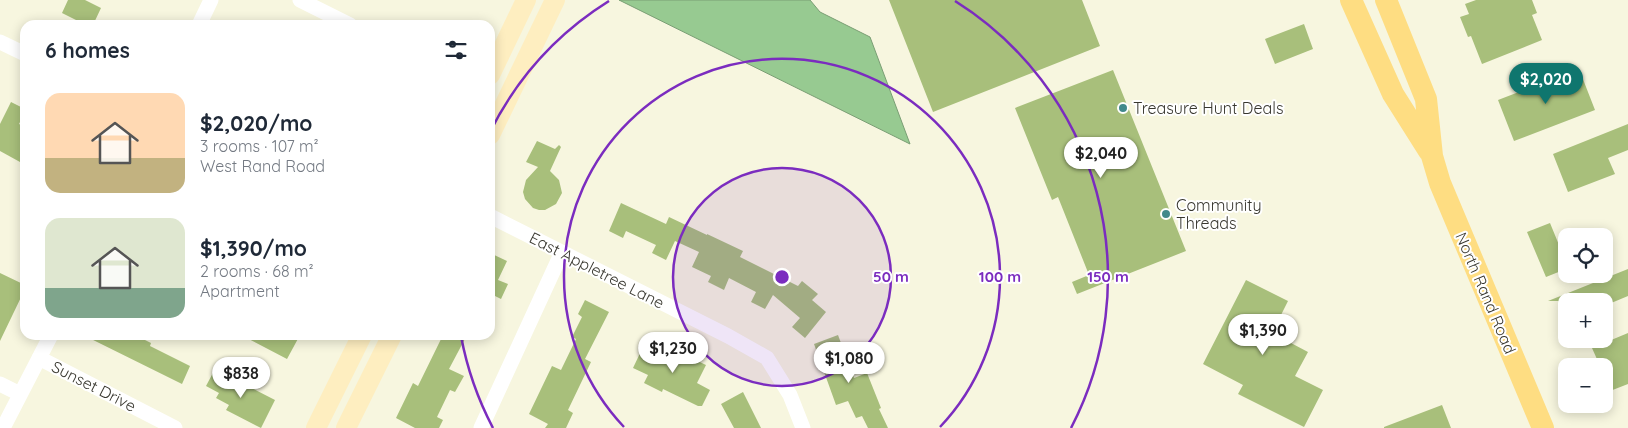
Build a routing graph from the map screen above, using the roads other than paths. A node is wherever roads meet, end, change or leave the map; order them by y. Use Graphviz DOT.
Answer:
graph roads {
  1 [pos="211,0"];
  2 [pos="300,0"];
  3 [pos="526,0"];
  4 [pos="555,0"];
  5 [pos="1351,0"];
  6 [pos="1386,0"];
  7 [pos="201,20"];
  8 [pos="340,20"];
  9 [pos="0,42"];
  10 [pos="20,52"];
  11 [pos="495,65"];
  12 [pos="495,125"];
  13 [pos="1432,156"];
  14 [pos="495,218"];
  15 [pos="562,252"];
  16 [pos="48,340"];
  17 [pos="360,340"];
  18 [pos="390,340"];
  19 [pos="39,358"];
  20 [pos="0,384"];
  21 [pos="20,394"];
  22 [pos="3,428"];
  23 [pos="175,428"];
  24 [pos="316,428"];
  25 [pos="346,428"];
  26 [pos="481,428"];
  27 [pos="803,428"];
  28 [pos="1544,428"];
  1 -- 7 [label="street"];
  2 -- 8 [label="street"];
  3 -- 11 [label="main road"];
  4 -- 12 [label="main road"];
  5 -- 13 [label="main road"];
  6 -- 13 [label="main road"];
  9 -- 10 [label="street"];
  13 -- 28 [label="main road, North Rand Road"];
  14 -- 15 [label="street, East Appletree Lane"];
  15 -- 26 [label="street"];
  15 -- 27 [label="street, East Appletree Lane"];
  16 -- 19 [label="street"];
  17 -- 24 [label="main road"];
  18 -- 25 [label="main road"];
  19 -- 21 [label="street"];
  19 -- 23 [label="street, Sunset Drive"];
  20 -- 21 [label="street"];
  21 -- 22 [label="street"];
}
